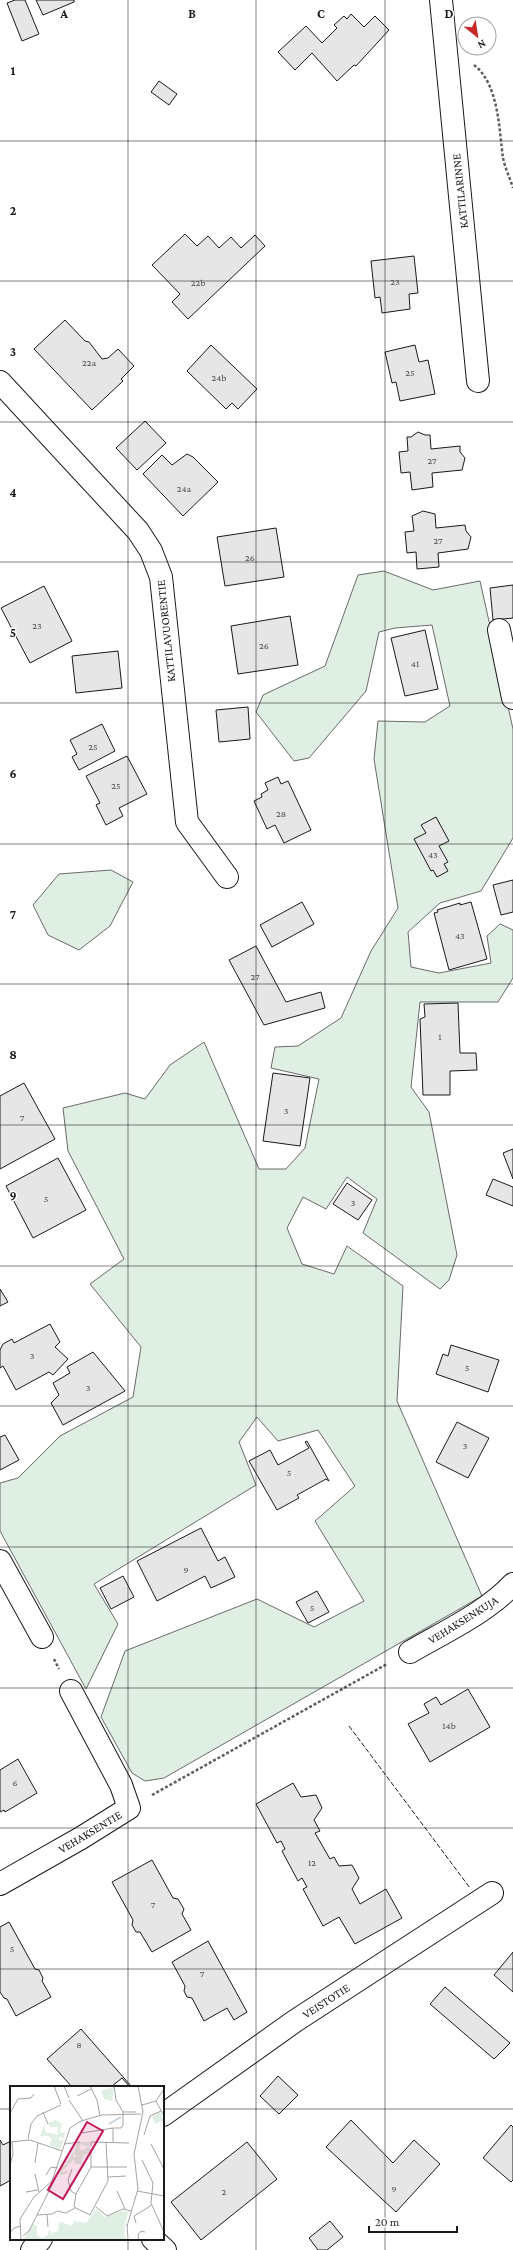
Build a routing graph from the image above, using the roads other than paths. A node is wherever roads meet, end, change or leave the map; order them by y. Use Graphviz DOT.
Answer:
graph roads {
  1 [pos="441,0"];
  2 [pos="478,381"];
  3 [pos="0,382"];
  4 [pos="499,630"];
  5 [pos="513,698"];
  6 [pos="227,877"];
  7 [pos="0,1561"];
  8 [pos="513,1584"];
  9 [pos="42,1637"];
  10 [pos="410,1652"];
  11 [pos="71,1691"];
  12 [pos="0,1884"];
  13 [pos="492,1893"];
  14 [pos="164,2114"];
  15 [pos="40,2240"];
  16 [pos="154,2240"];
  17 [pos="32,2250"];
  18 [pos="165,2250"];
  1 -- 2 [label="street, KATTILARINNE"];
  3 -- 6 [label="street, KATTILAVUORENTIE"];
  4 -- 5 [label="street"];
  7 -- 9 [label="street"];
  8 -- 10 [label="street, VEHAKSENKUJA"];
  11 -- 12 [label="street, VEHAKSENTIE"];
  13 -- 14 [label="street, VEISTOTIE"];
  15 -- 17 [label="street"];
  16 -- 18 [label="street"];
}
